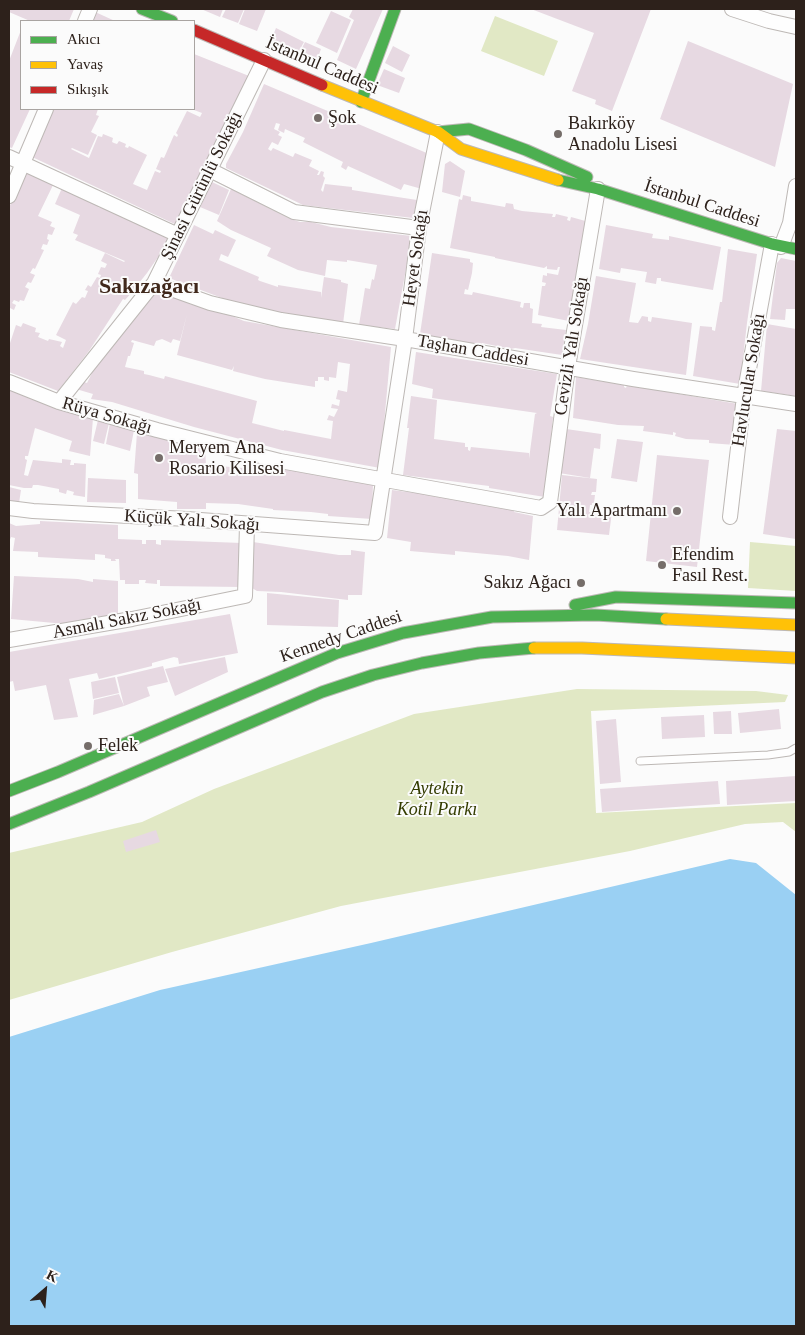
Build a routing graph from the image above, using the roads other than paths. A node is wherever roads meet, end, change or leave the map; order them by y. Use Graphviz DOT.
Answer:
graph roads {
  1 [pos="142,9"];
  2 [pos="395,9"];
  3 [pos="732,9"];
  4 [pos="154,11"];
  5 [pos="170,20"];
  6 [pos="796,27"];
  7 [pos="195,30"];
  8 [pos="264,60"];
  9 [pos="360,102"];
  10 [pos="46,110"];
  11 [pos="438,132"];
  12 [pos="9,157"];
  13 [pos="22,163"];
  14 [pos="210,170"];
  15 [pos="796,186"];
  16 [pos="598,190"];
  17 [pos="9,196"];
  18 [pos="419,228"];
  19 [pos="178,235"];
  20 [pos="776,246"];
  21 [pos="796,249"];
  22 [pos="154,283"];
  23 [pos="405,339"];
  24 [pos="568,367"];
  25 [pos="9,382"];
  26 [pos="744,396"];
  27 [pos="59,402"];
  28 [pos="796,404"];
  29 [pos="383,480"];
  30 [pos="550,502"];
  31 [pos="9,508"];
  32 [pos="730,517"];
  33 [pos="247,525"];
  34 [pos="375,533"];
  35 [pos="796,603"];
  36 [pos="536,616"];
  37 [pos="796,625"];
  38 [pos="9,640"];
  39 [pos="669,652"];
  40 [pos="796,658"];
  41 [pos="754,668"];
  42 [pos="796,748"];
  43 [pos="640,762"];
  44 [pos="9,791"];
  45 [pos="9,824"];
  1 -- 4 [label="main road"];
  2 -- 9 [label="main road"];
  3 -- 6 [label="street"];
  4 -- 5 [label="main road"];
  7 -- 8 [label="main road, İstanbul Caddesi"];
  8 -- 9 [label="main road, İstanbul Caddesi"];
  8 -- 14 [label="street, Şinasi Gürünlü Sokağı"];
  9 -- 11 [label="main road, İstanbul Caddesi"];
  10 -- 13 [label="street"];
  11 -- 16 [label="main road, İstanbul Caddesi"];
  11 -- 16 [label="main road, İstanbul Caddesi"];
  11 -- 18 [label="street, Heyet Sokağı"];
  12 -- 13 [label="street"];
  13 -- 17 [label="street"];
  13 -- 19 [label="street"];
  14 -- 18 [label="street"];
  14 -- 19 [label="street, Şinasi Gürünlü Sokağı"];
  15 -- 20 [label="street, Havlucular Sokağı"];
  16 -- 20 [label="main road, İstanbul Caddesi"];
  16 -- 24 [label="street, Cevizli Yalı Sokağı"];
  18 -- 23 [label="street, Heyet Sokağı"];
  19 -- 22 [label="street, Şinasi Gürünlü Sokağı"];
  20 -- 21 [label="main road, İstanbul Caddesi"];
  20 -- 26 [label="street, Havlucular Sokağı"];
  22 -- 23 [label="street, Taşhan Caddesi"];
  22 -- 27 [label="street, Şinasi Gürünlü Sokağı"];
  23 -- 24 [label="street, Taşhan Caddesi"];
  23 -- 29 [label="street, Heyet Sokağı"];
  24 -- 26 [label="street, Taşhan Caddesi"];
  24 -- 30 [label="street, Cevizli Yalı Sokağı"];
  25 -- 27 [label="street, Rüya Sokağı"];
  26 -- 28 [label="street, Taşhan Caddesi"];
  26 -- 32 [label="street, Havlucular Sokağı"];
  27 -- 29 [label="street, Rüya Sokağı"];
  29 -- 30 [label="street, Rüya Sokağı"];
  29 -- 34 [label="street, Heyet Sokağı"];
  31 -- 33 [label="street, Küçük Yalı Sokağı"];
  33 -- 34 [label="street, Küçük Yalı Sokağı"];
  33 -- 38 [label="street, Asmalı Sakız Sokağı"];
  35 -- 36 [label="main road"];
  36 -- 37 [label="main road, Kennedy Caddesi"];
  36 -- 44 [label="main road, Kennedy Caddesi"];
  39 -- 40 [label="main road"];
  39 -- 41 [label="main road"];
  39 -- 45 [label="main road"];
  42 -- 43 [label="lane"];
}
